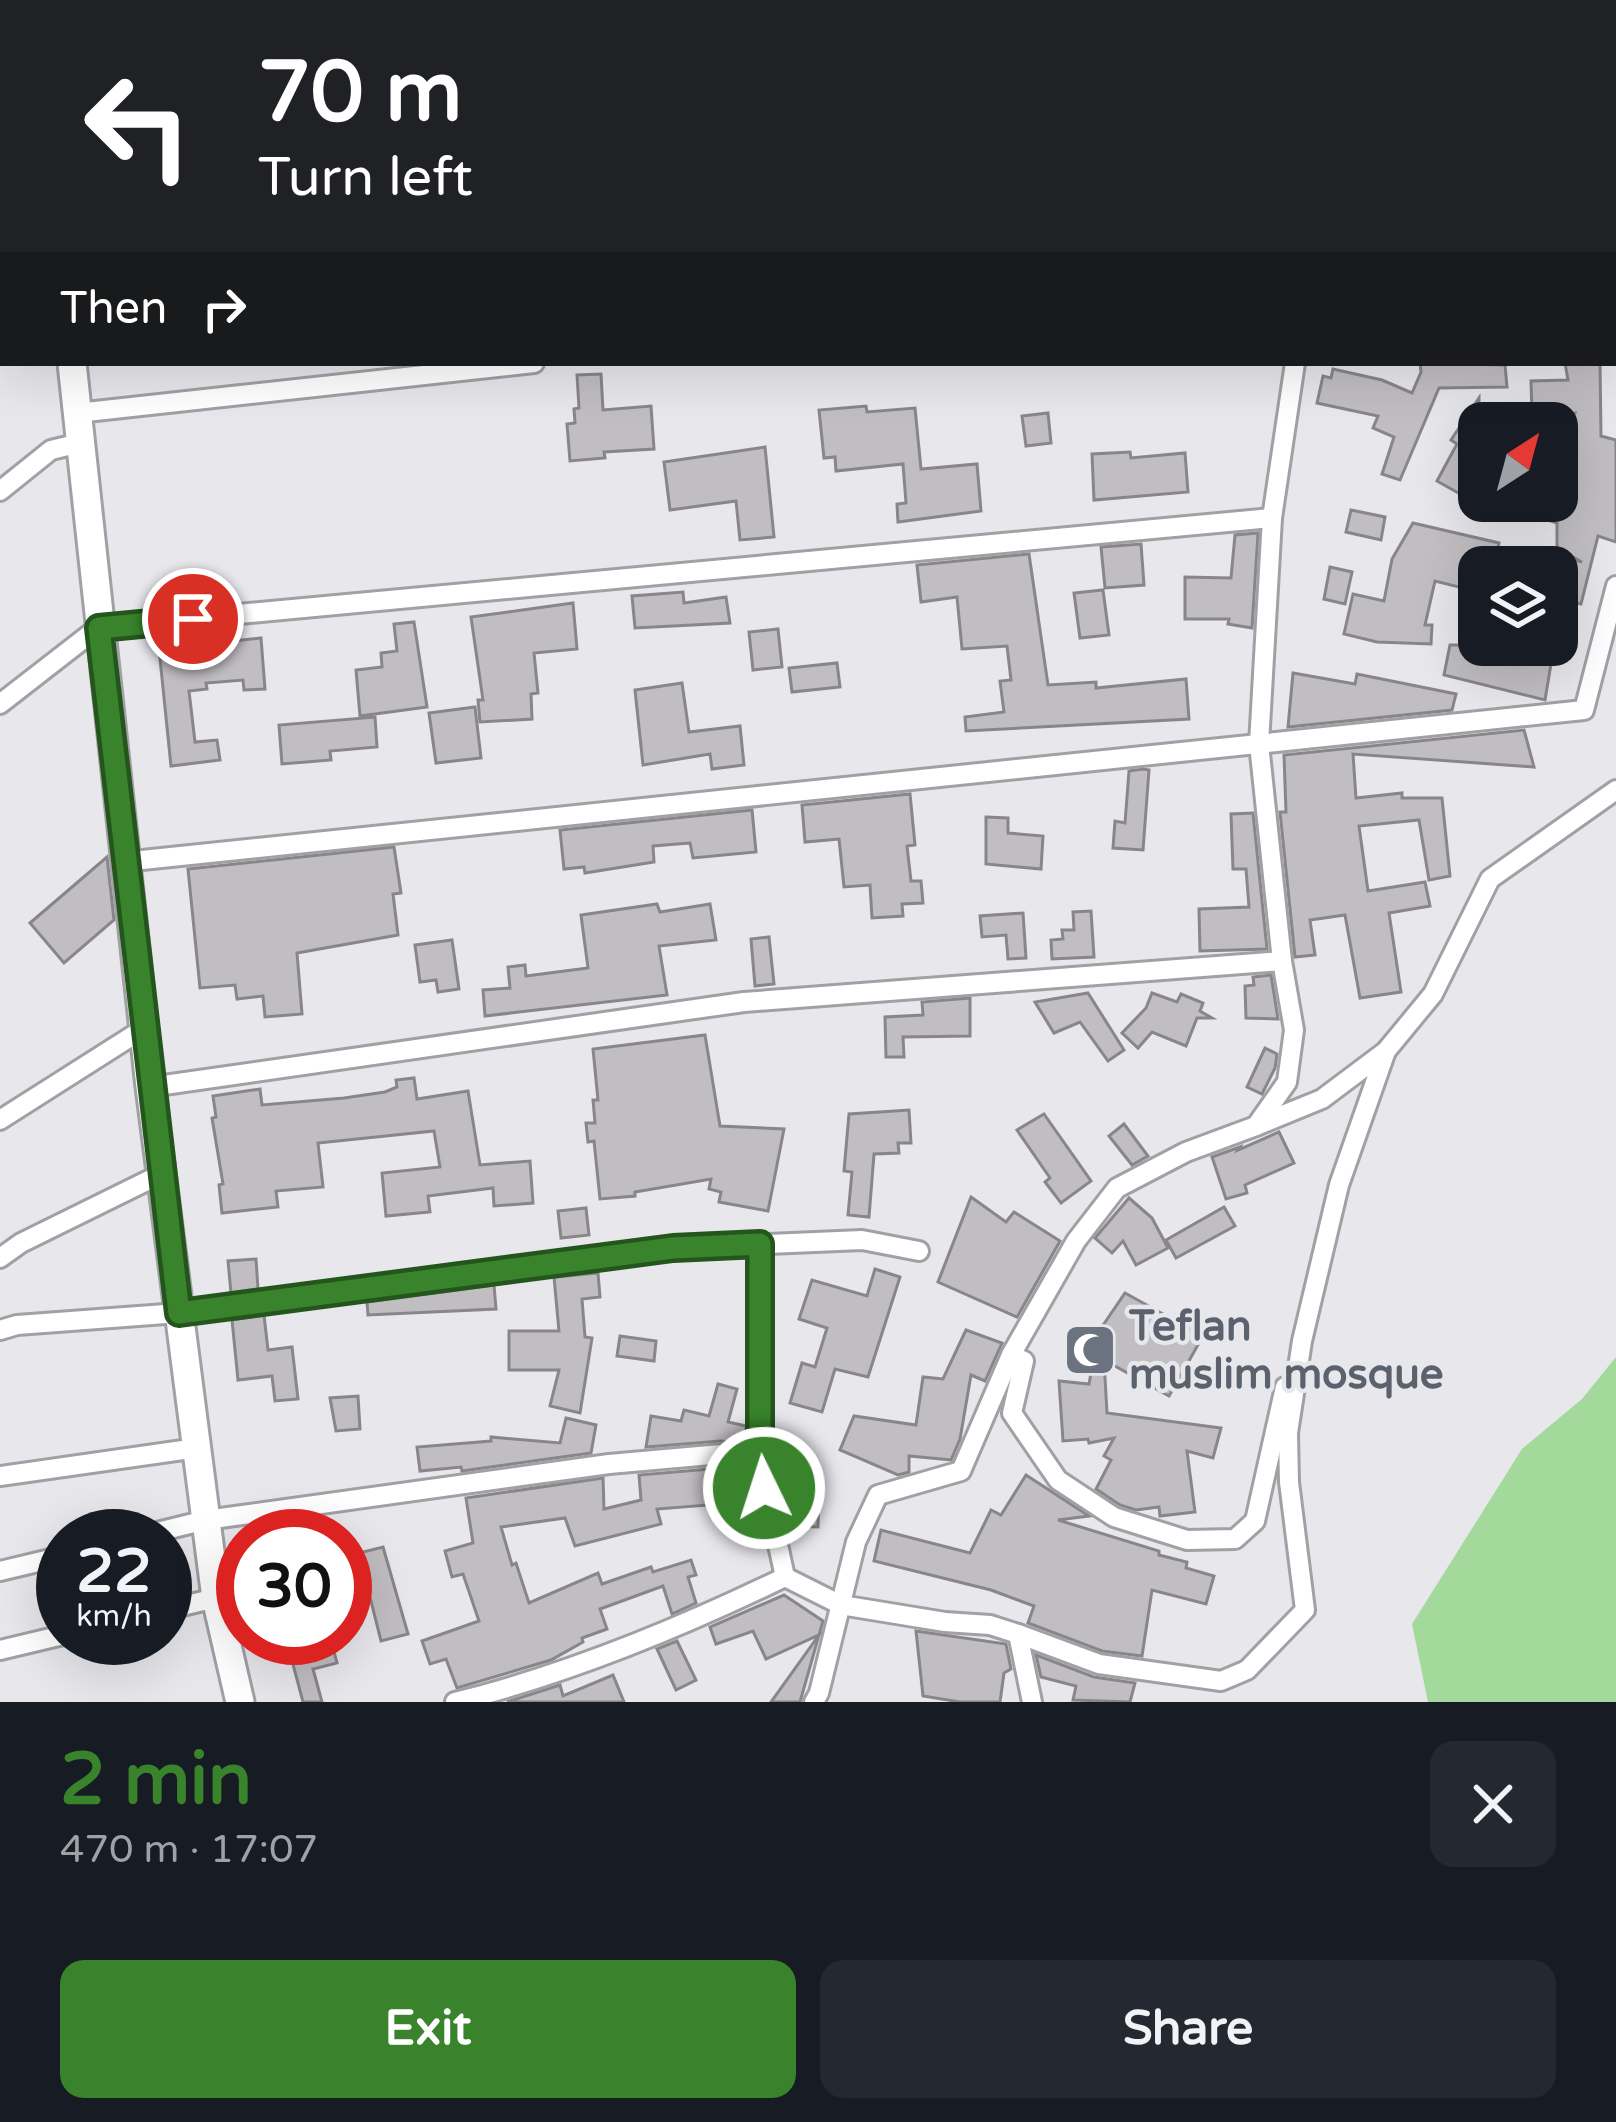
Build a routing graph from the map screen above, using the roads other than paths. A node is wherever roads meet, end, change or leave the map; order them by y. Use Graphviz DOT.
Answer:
graph roads {
  1 [pos="72,366"];
  2 [pos="507,366"];
  3 [pos="1295,366"];
  4 [pos="77,413"];
  5 [pos="80,443"];
  6 [pos="0,491"];
  7 [pos="1272,518"];
  8 [pos="1616,586"];
  9 [pos="99,628"];
  10 [pos="0,704"];
  11 [pos="1259,744"];
  12 [pos="1616,790"];
  13 [pos="124,862"];
  14 [pos="1282,962"];
  15 [pos="143,1029"];
  16 [pos="1386,1051"];
  17 [pos="150,1087"];
  18 [pos="0,1120"];
  19 [pos="1256,1126"];
  20 [pos="161,1174"];
  21 [pos="760,1244"];
  22 [pos="919,1251"];
  23 [pos="0,1258"];
  24 [pos="179,1313"];
  25 [pos="0,1330"];
  26 [pos="1302,1341"];
  27 [pos="1011,1355"];
  28 [pos="196,1448"];
  29 [pos="760,1462"];
  30 [pos="0,1476"];
  31 [pos="206,1520"];
  32 [pos="192,1523"];
  33 [pos="36,1562"];
  34 [pos="0,1571"];
  35 [pos="785,1577"];
  36 [pos="216,1598"];
  37 [pos="192,1604"];
  38 [pos="842,1605"];
  39 [pos="1018,1634"];
  40 [pos="36,1641"];
  41 [pos="0,1650"];
  42 [pos="231,1665"];
  43 [pos="240,1702"];
  44 [pos="455,1702"];
  45 [pos="814,1702"];
  46 [pos="1032,1702"];
  1 -- 4 [label="street"];
  2 -- 4 [label="street"];
  3 -- 7 [label="street"];
  4 -- 5 [label="street"];
  5 -- 6 [label="street"];
  5 -- 9 [label="street"];
  7 -- 9 [label="street"];
  7 -- 11 [label="street"];
  8 -- 11 [label="street"];
  9 -- 10 [label="street"];
  9 -- 13 [label="street"];
  11 -- 13 [label="street"];
  11 -- 14 [label="street"];
  12 -- 16 [label="street"];
  13 -- 15 [label="street"];
  14 -- 17 [label="street"];
  14 -- 19 [label="street"];
  15 -- 17 [label="street"];
  15 -- 18 [label="street"];
  16 -- 19 [label="street"];
  16 -- 26 [label="street"];
  17 -- 20 [label="street"];
  19 -- 27 [label="street"];
  20 -- 23 [label="street"];
  20 -- 24 [label="street"];
  21 -- 22 [label="street"];
  21 -- 24 [label="street"];
  21 -- 29 [label="street"];
  24 -- 25 [label="street"];
  24 -- 28 [label="street"];
  26 -- 27 [label="street"];
  26 -- 39 [label="street"];
  27 -- 38 [label="street"];
  28 -- 30 [label="street"];
  28 -- 31 [label="street"];
  29 -- 31 [label="street"];
  29 -- 35 [label="street"];
  31 -- 32 [label="street"];
  31 -- 36 [label="street"];
  33 -- 34 [label="street"];
  35 -- 38 [label="street"];
  35 -- 44 [label="street"];
  36 -- 37 [label="street"];
  38 -- 39 [label="street"];
  38 -- 45 [label="street"];
  39 -- 46 [label="street"];
  40 -- 41 [label="street"];
  42 -- 43 [label="street"];
}
